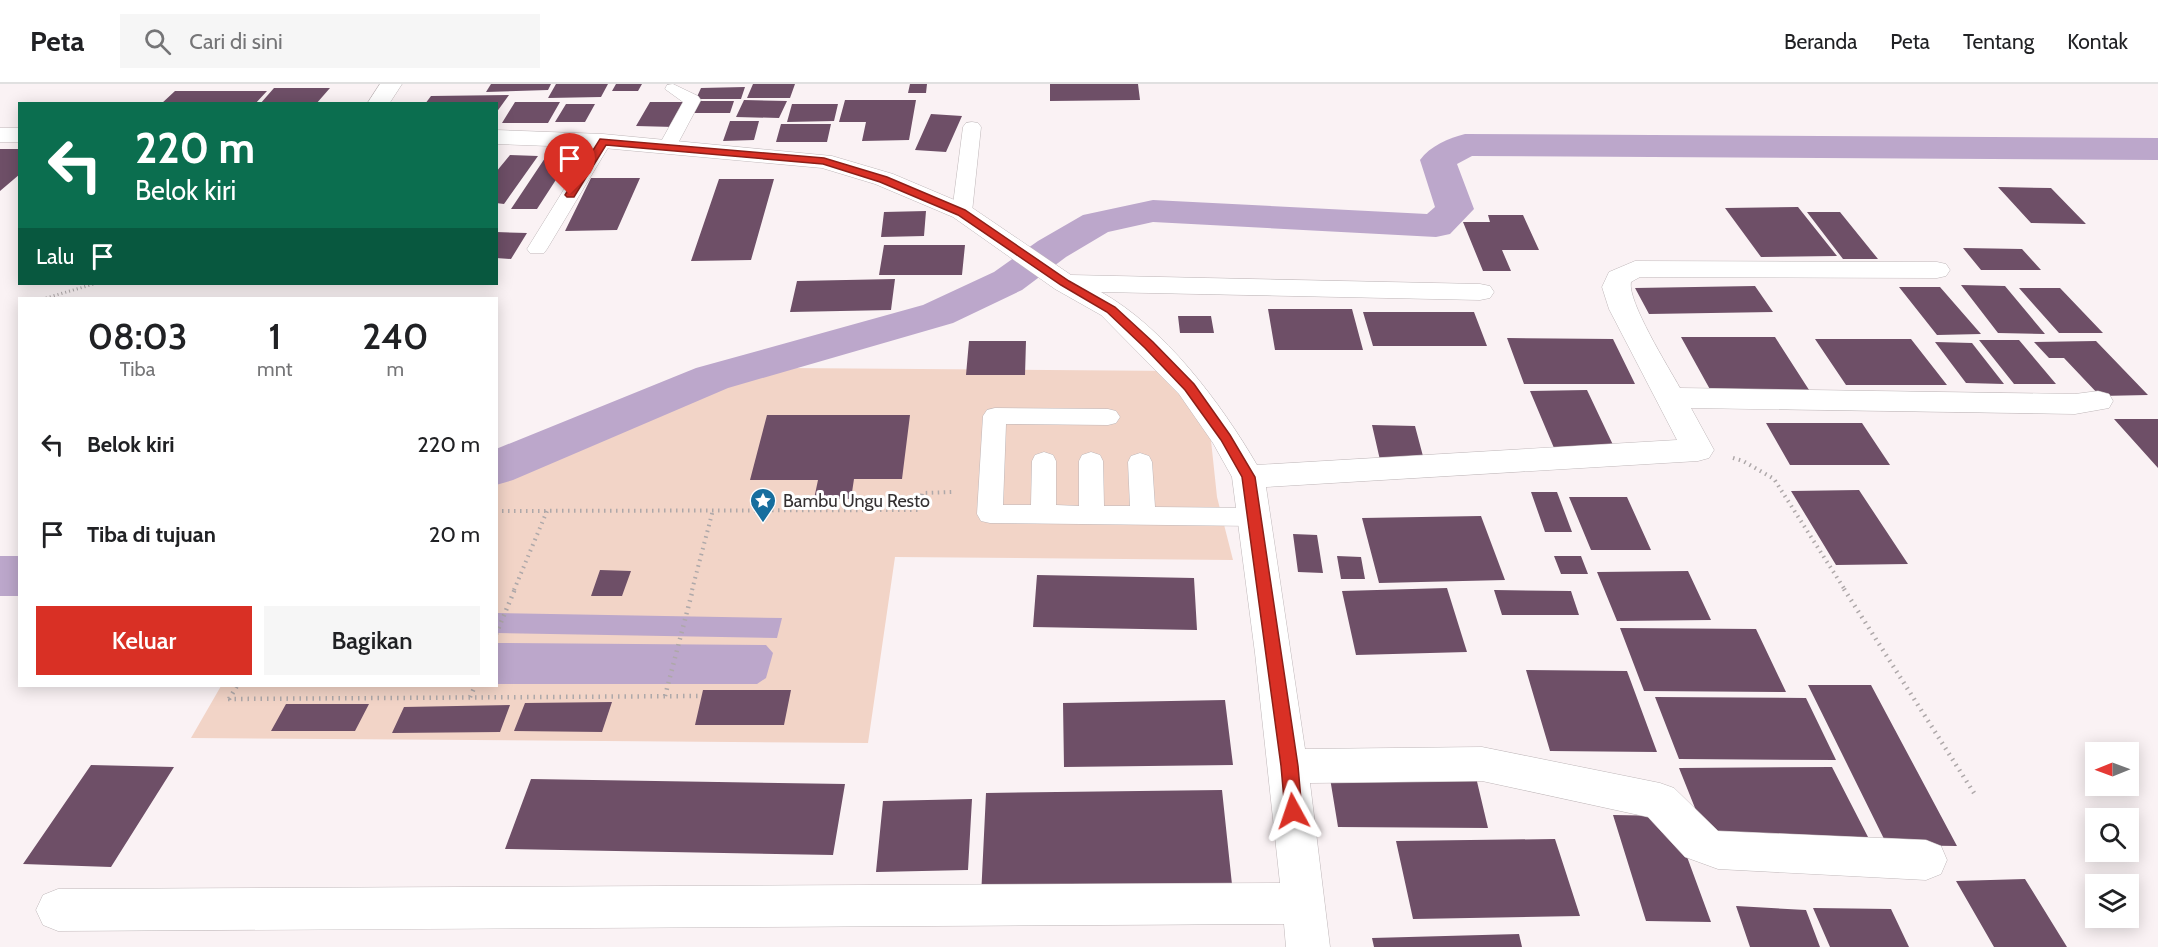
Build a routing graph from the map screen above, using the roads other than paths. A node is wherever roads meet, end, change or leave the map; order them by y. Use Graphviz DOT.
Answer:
graph roads {
  1 [pos="391,84"];
  2 [pos="673,89"];
  3 [pos="379,102"];
  4 [pos="972,127"];
  5 [pos="0,135"];
  6 [pos="18,135"];
  7 [pos="498,137"];
  8 [pos="603,141"];
  9 [pos="667,147"];
  10 [pos="962,212"];
  11 [pos="537,249"];
  12 [pos="1937,270"];
  13 [pos="1054,275"];
  14 [pos="1480,292"];
  15 [pos="1670,398"];
  16 [pos="2098,401"];
  17 [pos="1108,417"];
  18 [pos="1044,461"];
  19 [pos="1091,461"];
  20 [pos="1140,462"];
  21 [pos="1248,477"];
  22 [pos="1042,515"];
  23 [pos="1092,515"];
  24 [pos="1143,516"];
  25 [pos="1255,517"];
  26 [pos="1289,766"];
  27 [pos="1926,860"];
  28 [pos="1302,903"];
  29 [pos="58,909"];
  30 [pos="1308,947"];
  1 -- 3 [label="street"];
  2 -- 9 [label="lane"];
  4 -- 10 [label="lane"];
  5 -- 6 [label="street"];
  7 -- 8 [label="street"];
  8 -- 9 [label="street"];
  8 -- 11 [label="lane"];
  9 -- 10 [label="street"];
  10 -- 13 [label="street"];
  12 -- 15 [label="street"];
  13 -- 14 [label="street"];
  13 -- 21 [label="street"];
  15 -- 16 [label="street"];
  15 -- 21 [label="street"];
  17 -- 22 [label="lane"];
  18 -- 22 [label="lane"];
  19 -- 23 [label="lane"];
  20 -- 24 [label="lane"];
  21 -- 25 [label="street"];
  22 -- 23 [label="lane"];
  23 -- 24 [label="lane"];
  24 -- 25 [label="lane"];
  25 -- 26 [label="street"];
  26 -- 27 [label="street"];
  26 -- 28 [label="street"];
  28 -- 29 [label="street"];
  28 -- 30 [label="street"];
}
